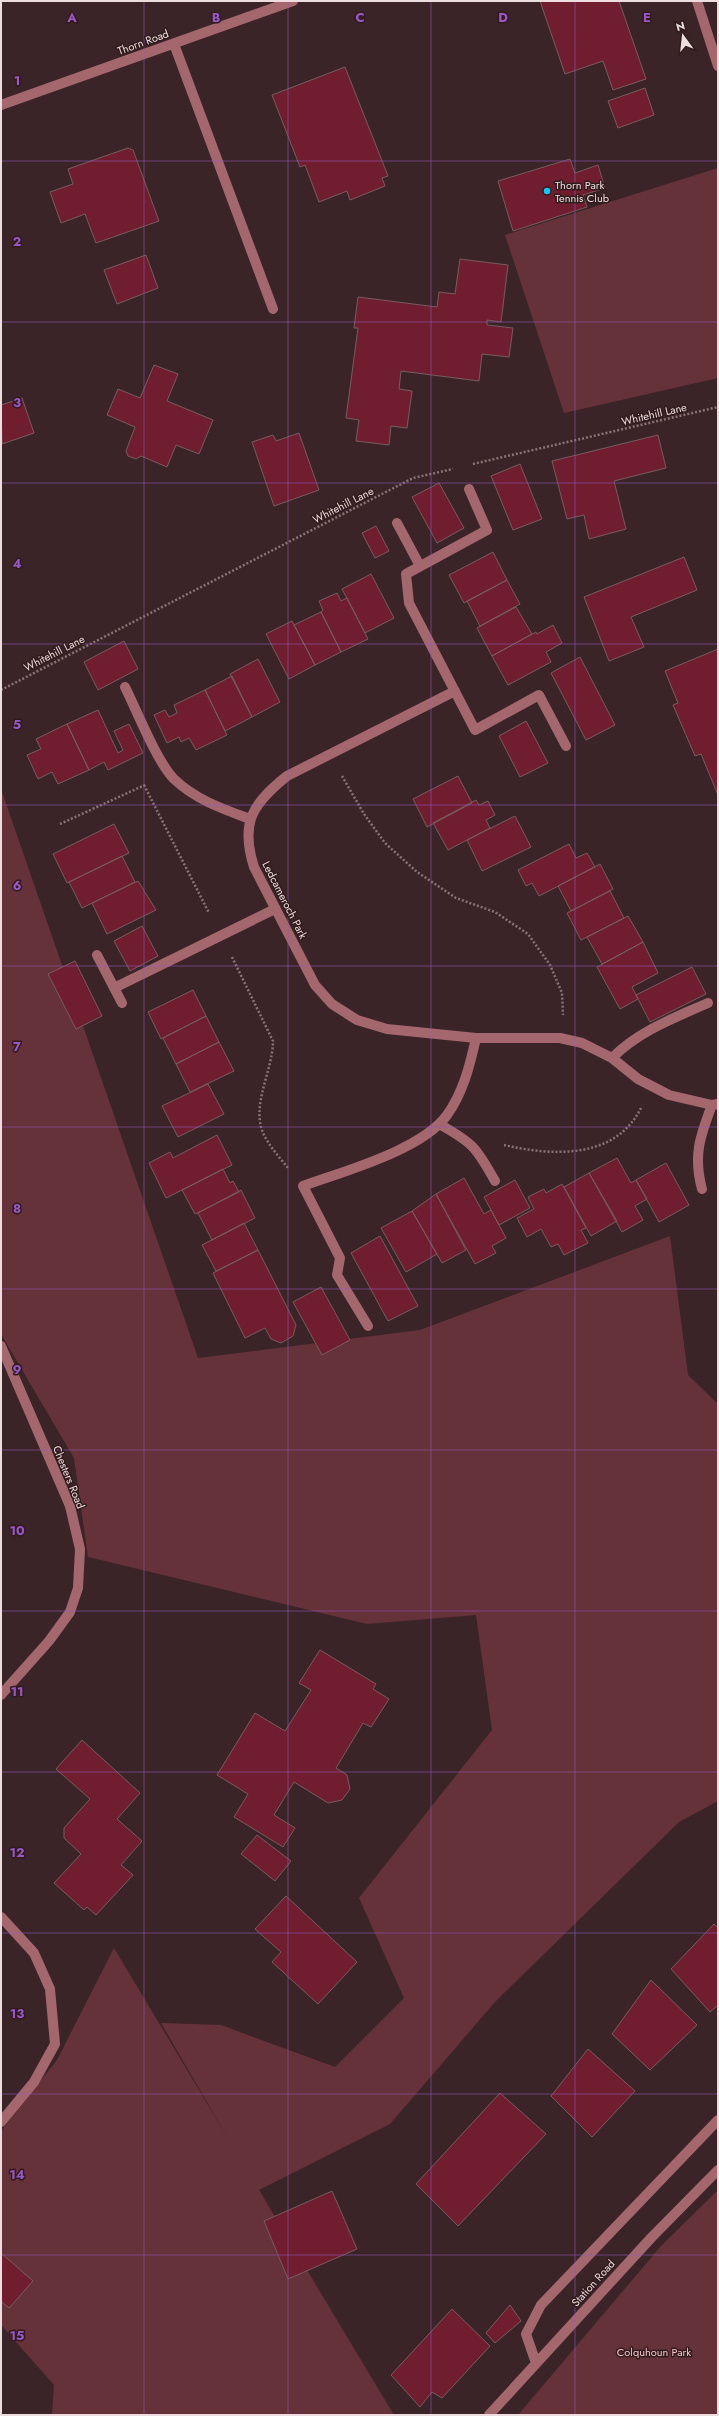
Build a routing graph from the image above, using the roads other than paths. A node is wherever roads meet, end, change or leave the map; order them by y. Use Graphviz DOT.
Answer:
graph roads {
  1 [pos="293,1"];
  2 [pos="697,1"];
  3 [pos="174,44"];
  4 [pos="718,66"];
  5 [pos="1,106"];
  6 [pos="273,308"];
  7 [pos="469,489"];
  8 [pos="397,523"];
  9 [pos="420,566"];
  10 [pos="124,687"];
  11 [pos="455,691"];
  12 [pos="566,746"];
  13 [pos="250,819"];
  14 [pos="276,909"];
  15 [pos="97,955"];
  16 [pos="114,988"];
  17 [pos="122,1003"];
  18 [pos="708,1003"];
  19 [pos="476,1038"];
  20 [pos="612,1058"];
  21 [pos="715,1104"];
  22 [pos="439,1124"];
  23 [pos="495,1181"];
  24 [pos="702,1189"];
  25 [pos="368,1326"];
  26 [pos="1,1346"];
  27 [pos="1,1695"];
  28 [pos="1,1917"];
  29 [pos="718,2120"];
  30 [pos="1,2122"];
  31 [pos="718,2170"];
  32 [pos="536,2363"];
  33 [pos="489,2415"];
  1 -- 3 [label="street, Thorn Road"];
  2 -- 4 [label="street"];
  3 -- 5 [label="street, Thorn Road"];
  3 -- 6 [label="street"];
  7 -- 9 [label="street"];
  8 -- 9 [label="street"];
  9 -- 11 [label="street"];
  10 -- 13 [label="street"];
  11 -- 12 [label="street"];
  11 -- 13 [label="street, Ledcameroch Park"];
  13 -- 14 [label="street, Ledcameroch Park"];
  14 -- 16 [label="street"];
  14 -- 19 [label="street, Ledcameroch Park"];
  15 -- 16 [label="street"];
  16 -- 17 [label="street"];
  18 -- 20 [label="street"];
  19 -- 20 [label="street, Ledcameroch Park"];
  19 -- 22 [label="street"];
  20 -- 21 [label="street, Ledcameroch Park"];
  21 -- 24 [label="street"];
  22 -- 23 [label="street"];
  22 -- 25 [label="street"];
  26 -- 27 [label="street, Chesters Road"];
  28 -- 30 [label="street"];
  29 -- 32 [label="street"];
  31 -- 32 [label="street, Station Road"];
  32 -- 33 [label="street, Station Road"];
}
